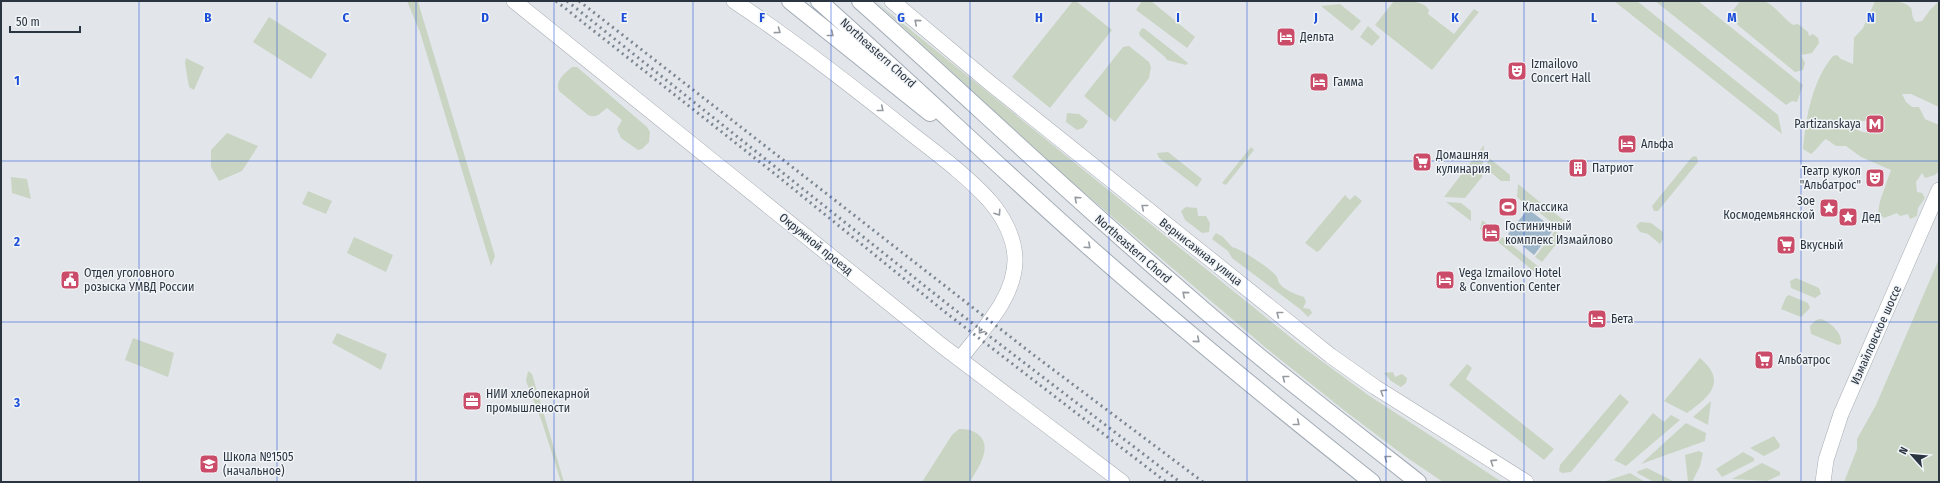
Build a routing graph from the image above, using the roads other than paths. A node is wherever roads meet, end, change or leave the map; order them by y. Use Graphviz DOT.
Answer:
graph roads {
  1 [pos="514,1"];
  2 [pos="734,1"];
  3 [pos="790,1"];
  4 [pos="819,1"];
  5 [pos="860,1"];
  6 [pos="892,1"];
  7 [pos="1018,182"];
  8 [pos="1939,190"];
  9 [pos="960,359"];
  10 [pos="1122,482"];
  11 [pos="1372,482"];
  12 [pos="1418,482"];
  13 [pos="1526,482"];
  14 [pos="1823,482"];
  1 -- 9 [label="street, Окружной проезд"];
  2 -- 9 [label="street, one-way"];
  3 -- 7 [label="main road, one-way"];
  4 -- 7 [label="main road, Northeastern Chord"];
  12 -- 5 [label="main road, Northeastern Chord, one-way"];
  13 -- 6 [label="street, Вернисажная улица, one-way"];
  7 -- 11 [label="main road, Northeastern Chord, one-way"];
  8 -- 14 [label="street, Измайловское шоссе"];
  9 -- 10 [label="street, Окружной проезд"];
}
